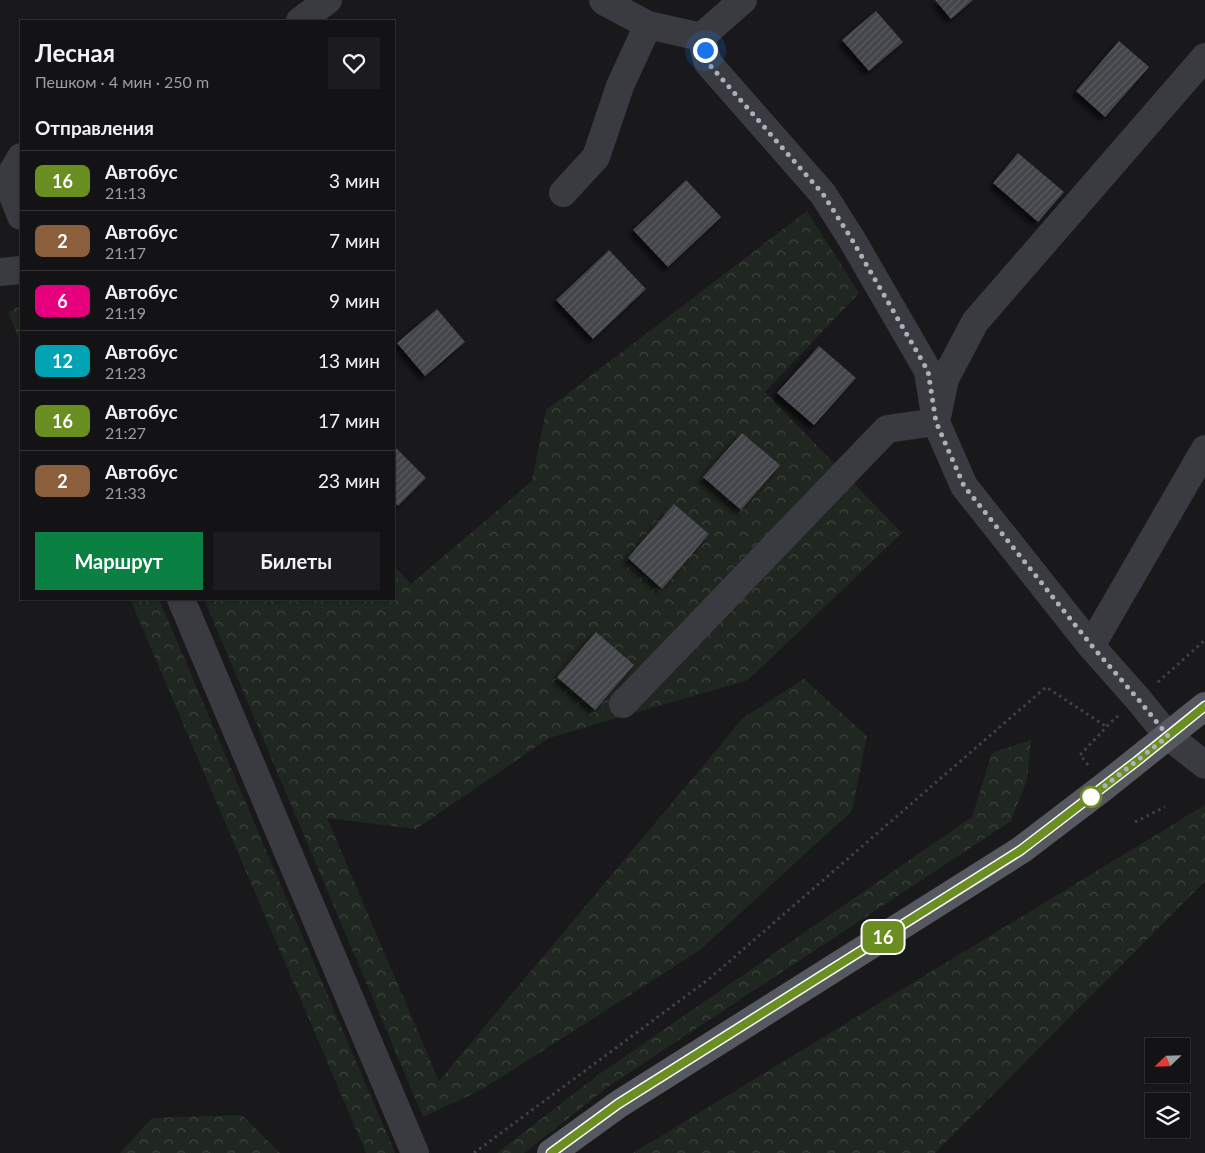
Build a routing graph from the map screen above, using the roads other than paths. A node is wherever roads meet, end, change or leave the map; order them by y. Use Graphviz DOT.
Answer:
graph roads {
  1 [pos="328,0"];
  2 [pos="603,0"];
  3 [pos="743,0"];
  4 [pos="301,20"];
  5 [pos="648,25"];
  6 [pos="701,37"];
  7 [pos="1205,57"];
  8 [pos="20,158"];
  9 [pos="3,184"];
  10 [pos="563,194"];
  11 [pos="20,214"];
  12 [pos="20,270"];
  13 [pos="0,272"];
  14 [pos="936,422"];
  15 [pos="1205,449"];
  16 [pos="181,600"];
  17 [pos="1092,646"];
  18 [pos="623,704"];
  19 [pos="1205,706"];
  20 [pos="1168,736"];
  21 [pos="1205,764"];
  22 [pos="415,1153"];
  23 [pos="551,1153"];
  1 -- 4 [label="street"];
  2 -- 5 [label="street"];
  3 -- 6 [label="street"];
  5 -- 6 [label="street"];
  5 -- 10 [label="street"];
  6 -- 14 [label="street"];
  7 -- 14 [label="street"];
  8 -- 9 [label="street"];
  9 -- 11 [label="street"];
  12 -- 13 [label="street"];
  14 -- 17 [label="street"];
  14 -- 18 [label="street"];
  15 -- 17 [label="street"];
  16 -- 22 [label="street"];
  17 -- 20 [label="street"];
  19 -- 20 [label="main road"];
  20 -- 21 [label="street"];
  20 -- 23 [label="main road"];
}
